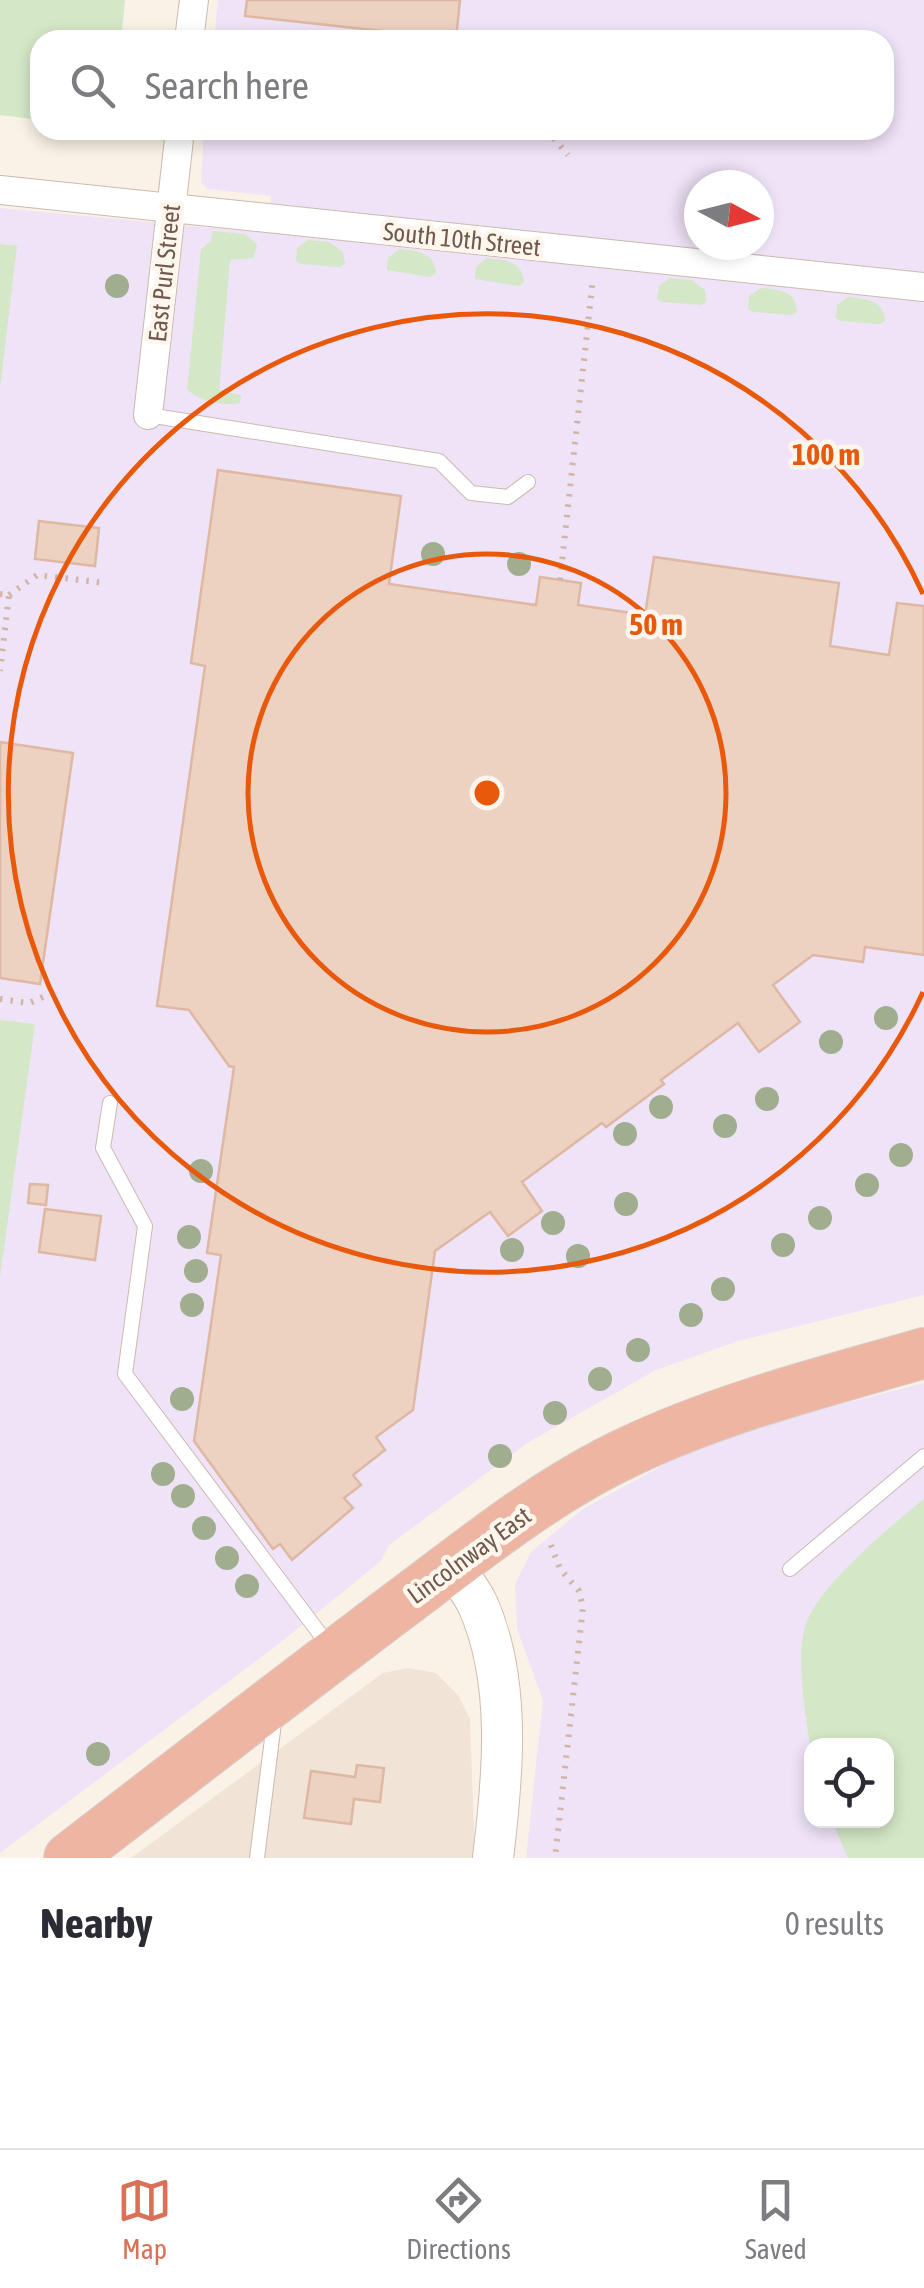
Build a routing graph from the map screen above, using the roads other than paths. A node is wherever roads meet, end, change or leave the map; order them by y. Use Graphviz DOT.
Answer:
graph roads {
  1 [pos="194,0"];
  2 [pos="190,30"];
  3 [pos="179,140"];
  4 [pos="0,190"];
  5 [pos="172,208"];
  6 [pos="924,287"];
  7 [pos="148,415"];
  8 [pos="528,482"];
  9 [pos="110,1102"];
  10 [pos="924,1353"];
  11 [pos="924,1456"];
  12 [pos="452,1566"];
  13 [pos="790,1569"];
  14 [pos="336,1654"];
  15 [pos="277,1698"];
  16 [pos="69,1858"];
  17 [pos="257,1858"];
  18 [pos="493,1858"];
  1 -- 2 [label="street"];
  3 -- 5 [label="street, East Purl Street"];
  4 -- 5 [label="street, South 10th Street"];
  5 -- 6 [label="street, South 10th Street"];
  5 -- 7 [label="street, East Purl Street"];
  7 -- 8 [label="lane"];
  9 -- 14 [label="lane"];
  10 -- 12 [label="highway, Lincolnway East"];
  11 -- 13 [label="lane"];
  12 -- 14 [label="highway, Lincolnway East"];
  12 -- 18 [label="street"];
  14 -- 15 [label="highway, Lincolnway East"];
  15 -- 16 [label="highway, Lincolnway East"];
  15 -- 17 [label="lane"];
}
